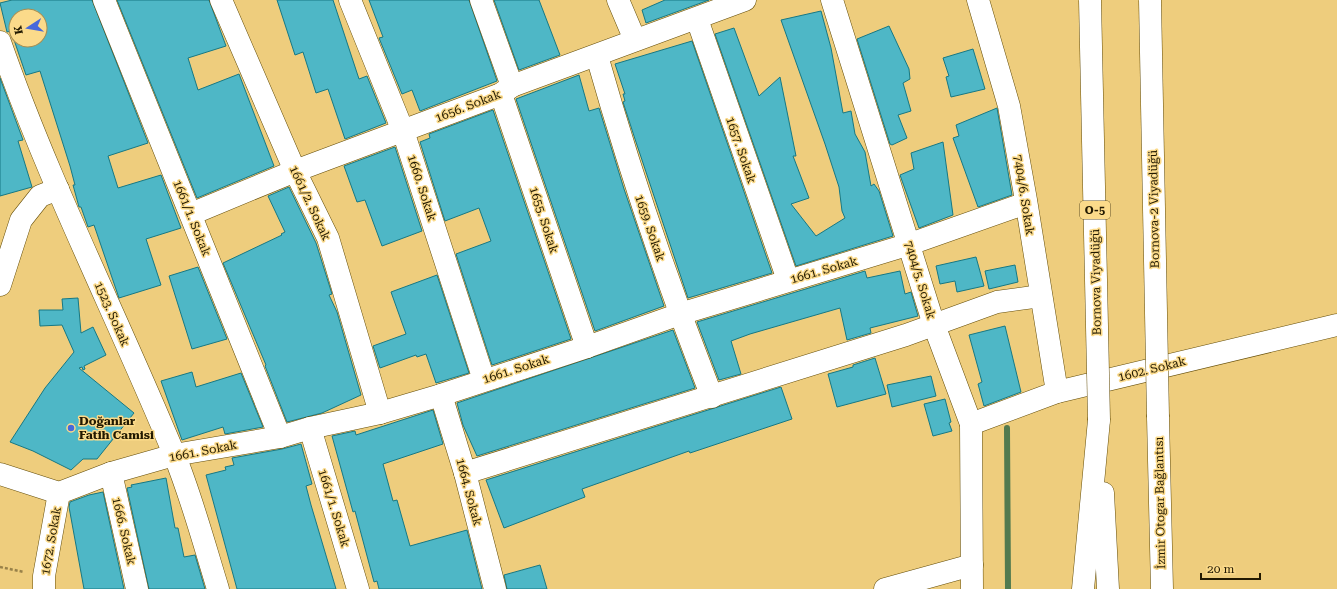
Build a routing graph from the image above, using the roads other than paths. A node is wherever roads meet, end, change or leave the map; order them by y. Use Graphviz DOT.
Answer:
graph roads {
  1 [pos="104,0"];
  2 [pos="221,0"];
  3 [pos="350,0"];
  4 [pos="481,0"];
  5 [pos="618,0"];
  6 [pos="745,0"];
  7 [pos="832,0"];
  8 [pos="978,0"];
  9 [pos="1090,0"];
  10 [pos="1150,0"];
  11 [pos="697,19"];
  12 [pos="635,40"];
  13 [pos="0,42"];
  14 [pos="597,56"];
  15 [pos="507,90"];
  16 [pos="9,96"];
  17 [pos="403,131"];
  18 [pos="295,171"];
  19 [pos="58,189"];
  20 [pos="1026,203"];
  21 [pos="191,214"];
  22 [pos="21,220"];
  23 [pos="0,227"];
  24 [pos="910,244"];
  25 [pos="788,280"];
  26 [pos="0,285"];
  27 [pos="1041,296"];
  28 [pos="680,314"];
  29 [pos="934,325"];
  30 [pos="1337,325"];
  31 [pos="587,347"];
  32 [pos="484,380"];
  33 [pos="1057,392"];
  34 [pos="441,395"];
  35 [pos="712,397"];
  36 [pos="380,413"];
  37 [pos="1158,417"];
  38 [pos="1099,420"];
  39 [pos="971,424"];
  40 [pos="310,428"];
  41 [pos="280,437"];
  42 [pos="174,455"];
  43 [pos="465,473"];
  44 [pos="0,474"];
  45 [pos="111,474"];
  46 [pos="59,493"];
  47 [pos="972,565"];
  48 [pos="44,589"];
  49 [pos="137,589"];
  50 [pos="218,589"];
  51 [pos="358,589"];
  52 [pos="495,589"];
  53 [pos="885,589"];
  54 [pos="972,589"];
  55 [pos="1083,589"];
  56 [pos="1108,589"];
  57 [pos="1162,589"];
  1 -- 21 [label="main road, 1661/1. Sokak"];
  2 -- 18 [label="main road, 1661/2. Sokak"];
  3 -- 17 [label="main road, 1660. Sokak"];
  4 -- 15 [label="main road, 1655. Sokak"];
  5 -- 12 [label="main road"];
  6 -- 11 [label="main road, 1656. Sokak"];
  7 -- 24 [label="main road, 7404/5. Sokak"];
  8 -- 20 [label="main road, 7404/6. Sokak"];
  9 -- 38 [label="main road, Bornova Viyadüğü / O-5, bridge"];
  10 -- 37 [label="main road, Bornova-2 Viyadüğü, bridge"];
  11 -- 12 [label="main road, 1656. Sokak"];
  11 -- 25 [label="main road, 1657. Sokak"];
  12 -- 14 [label="main road, 1656. Sokak"];
  13 -- 16 [label="main road, 1523. Sokak"];
  14 -- 15 [label="main road, 1656. Sokak"];
  14 -- 28 [label="main road, 1659. Sokak"];
  15 -- 17 [label="main road, 1656. Sokak"];
  15 -- 31 [label="main road, 1655. Sokak"];
  16 -- 19 [label="main road, 1523. Sokak"];
  17 -- 18 [label="main road, 1656. Sokak"];
  17 -- 32 [label="main road, 1660. Sokak"];
  18 -- 21 [label="main road, 1656. Sokak"];
  18 -- 36 [label="main road, 1661/2. Sokak"];
  19 -- 22 [label="main road"];
  19 -- 42 [label="main road, 1523. Sokak"];
  20 -- 24 [label="main road, 1661. Sokak"];
  20 -- 27 [label="main road, 7404/6. Sokak"];
  21 -- 41 [label="main road, 1661/1. Sokak"];
  22 -- 23 [label="main road"];
  22 -- 26 [label="main road"];
  24 -- 25 [label="main road, 1661. Sokak"];
  24 -- 29 [label="main road, 7404/5. Sokak"];
  25 -- 28 [label="main road, 1661. Sokak"];
  27 -- 29 [label="main road"];
  27 -- 33 [label="main road, 7404/6. Sokak"];
  28 -- 31 [label="main road, 1661. Sokak"];
  28 -- 35 [label="main road, 1659. Sokak"];
  29 -- 35 [label="main road"];
  29 -- 39 [label="main road, 7404/5. Sokak"];
  30 -- 33 [label="main road, 1602. Sokak"];
  31 -- 32 [label="main road, 1661. Sokak"];
  32 -- 34 [label="main road, 1661. Sokak"];
  33 -- 39 [label="main road, 1602. Sokak"];
  34 -- 36 [label="main road, 1661. Sokak"];
  34 -- 43 [label="main road, 1664. Sokak"];
  35 -- 43 [label="main road"];
  36 -- 40 [label="main road, 1661. Sokak"];
  37 -- 57 [label="main road, İzmir Otogar Bağlantısı"];
  38 -- 55 [label="main road"];
  38 -- 56 [label="main road, O-5"];
  39 -- 47 [label="main road, 7404/5. Sokak"];
  40 -- 41 [label="main road, 1661. Sokak"];
  40 -- 51 [label="main road, 1661/1. Sokak"];
  41 -- 42 [label="main road, 1661. Sokak"];
  42 -- 45 [label="main road, 1661. Sokak"];
  42 -- 50 [label="main road, 1523. Sokak"];
  43 -- 52 [label="main road, 1664. Sokak"];
  44 -- 46 [label="main road"];
  45 -- 46 [label="main road, 1661. Sokak"];
  45 -- 49 [label="main road, 1666. Sokak"];
  46 -- 48 [label="main road, 1672. Sokak"];
  47 -- 53 [label="main road"];
  47 -- 54 [label="main road, 7404/5. Sokak"];
}
